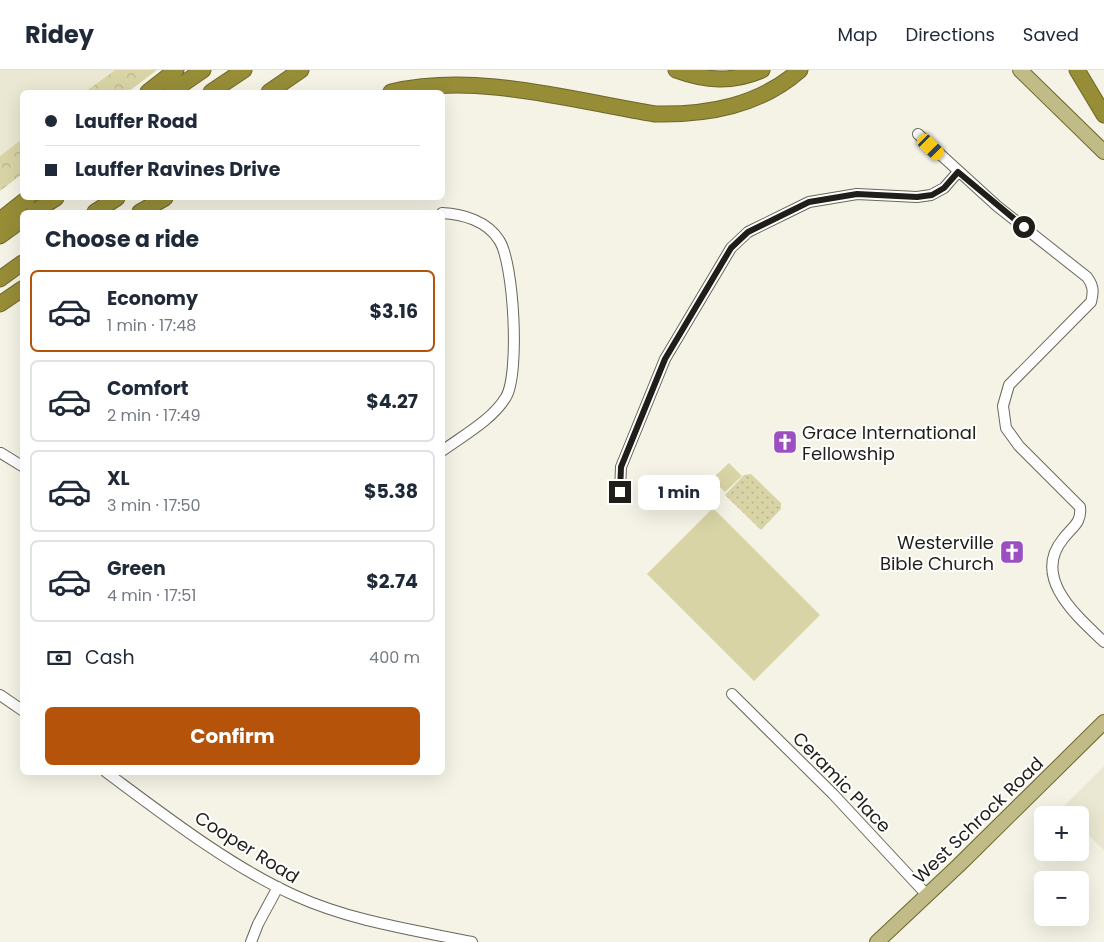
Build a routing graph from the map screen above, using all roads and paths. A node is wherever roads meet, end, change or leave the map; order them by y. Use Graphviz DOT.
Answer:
graph roads {
  1 [pos="176,70"];
  2 [pos="203,70"];
  3 [pos="244,70"];
  4 [pos="301,70"];
  5 [pos="676,70"];
  6 [pos="762,70"];
  7 [pos="800,70"];
  8 [pos="1020,70"];
  9 [pos="1077,70"];
  10 [pos="151,90"];
  11 [pos="174,90"];
  12 [pos="214,90"];
  13 [pos="272,90"];
  14 [pos="409,90"];
  15 [pos="1104,115"];
  16 [pos="918,134"];
  17 [pos="1104,152"];
  18 [pos="958,172"];
  19 [pos="25,200"];
  20 [pos="53,200"];
  21 [pos="114,200"];
  22 [pos="162,200"];
  23 [pos="37,210"];
  24 [pos="98,210"];
  25 [pos="144,210"];
  26 [pos="445,214"];
  27 [pos="0,220"];
  28 [pos="20,221"];
  29 [pos="0,236"];
  30 [pos="20,264"];
  31 [pos="0,279"];
  32 [pos="20,290"];
  33 [pos="0,304"];
  34 [pos="445,449"];
  35 [pos="1,453"];
  36 [pos="20,465"];
  37 [pos="620,492"];
  38 [pos="1104,642"];
  39 [pos="732,694"];
  40 [pos="0,695"];
  41 [pos="20,709"];
  42 [pos="1104,722"];
  43 [pos="110,775"];
  44 [pos="278,888"];
  45 [pos="927,895"];
  46 [pos="251,942"];
  47 [pos="472,942"];
  48 [pos="877,942"];
  1 -- 10 [label="highway"];
  2 -- 11 [label="highway"];
  3 -- 12 [label="highway"];
  4 -- 13 [label="highway"];
  5 -- 6 [label="highway"];
  7 -- 14 [label="highway"];
  8 -- 17 [label="main road"];
  9 -- 15 [label="highway"];
  16 -- 18 [label="street"];
  18 -- 37 [label="street"];
  18 -- 38 [label="street"];
  19 -- 27 [label="highway"];
  20 -- 23 [label="highway"];
  21 -- 24 [label="highway"];
  22 -- 25 [label="highway"];
  26 -- 34 [label="street"];
  28 -- 29 [label="highway"];
  30 -- 31 [label="highway"];
  32 -- 33 [label="highway"];
  35 -- 36 [label="street"];
  39 -- 45 [label="street, Ceramic Place"];
  40 -- 41 [label="street"];
  42 -- 45 [label="main road, West Schrock Road"];
  43 -- 44 [label="street, Cooper Road"];
  44 -- 46 [label="street"];
  44 -- 47 [label="street, Cooper Road"];
  45 -- 48 [label="main road, West Schrock Road"];
}
